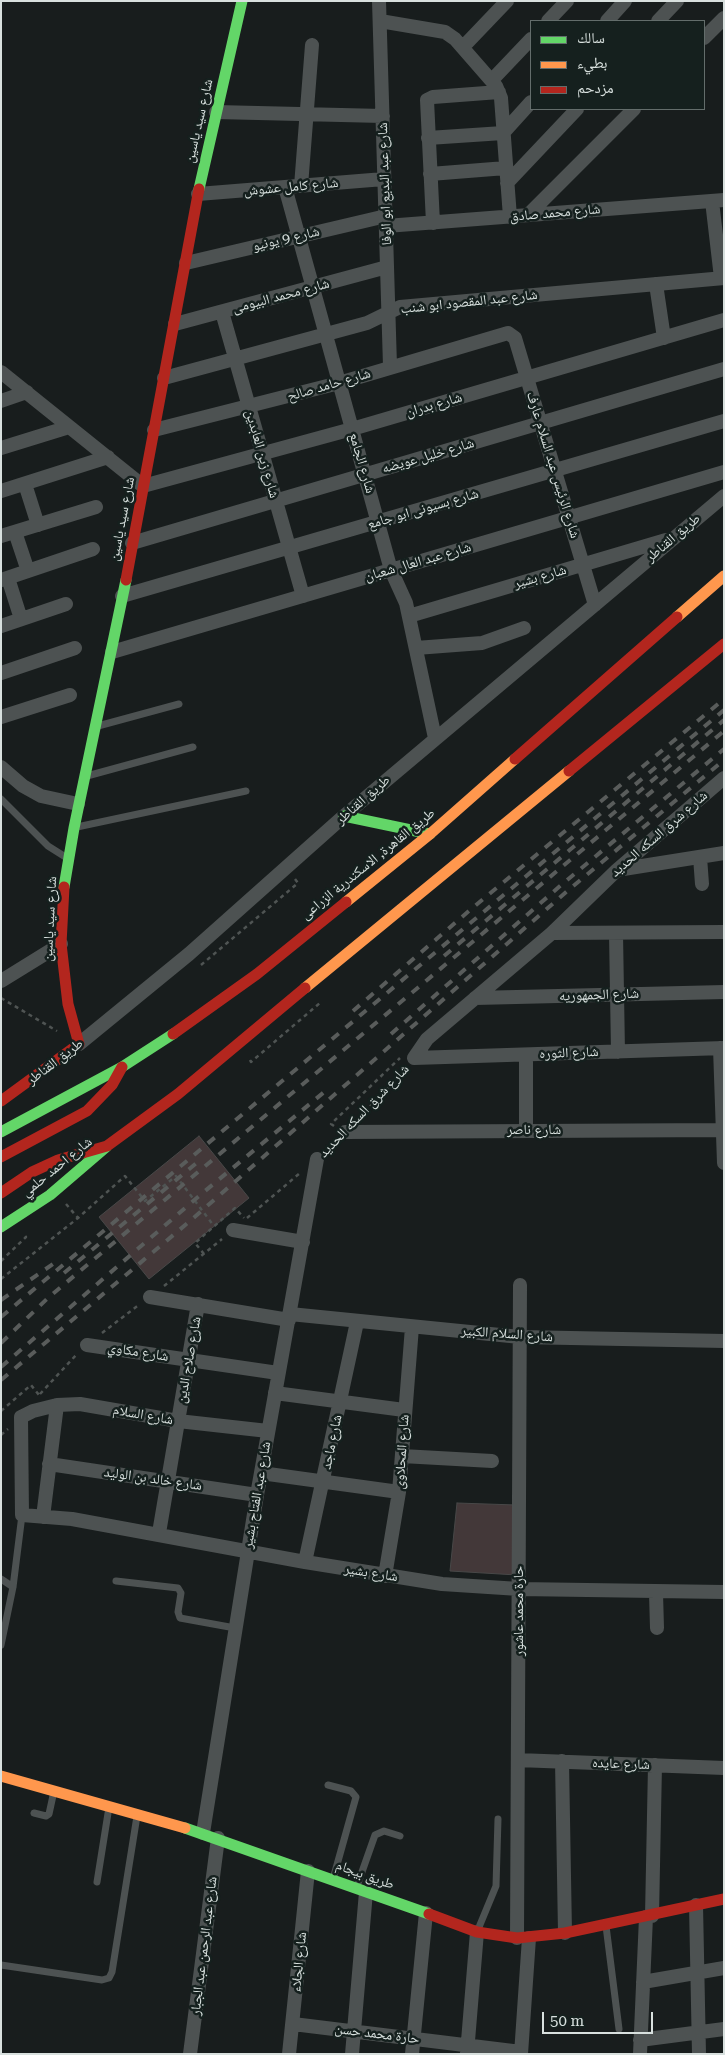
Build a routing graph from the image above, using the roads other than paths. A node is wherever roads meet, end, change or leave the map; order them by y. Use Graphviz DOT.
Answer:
graph roads {
  1 [pos="242,1"];
  2 [pos="379,1"];
  3 [pos="507,1"];
  4 [pos="567,1"];
  5 [pos="625,1"];
  6 [pos="677,1"];
  7 [pos="724,18"];
  8 [pos="549,20"];
  9 [pos="608,20"];
  10 [pos="659,20"];
  11 [pos="380,21"];
  12 [pos="705,37"];
  13 [pos="530,40"];
  14 [pos="312,45"];
  15 [pos="463,48"];
  16 [pos="496,86"];
  17 [pos="530,103"];
  18 [pos="576,110"];
  19 [pos="633,110"];
  20 [pos="216,112"];
  21 [pos="306,114"];
  22 [pos="383,116"];
  23 [pos="503,133"];
  24 [pos="428,138"];
  25 [pos="506,168"];
  26 [pos="430,174"];
  27 [pos="384,179"];
  28 [pos="507,183"];
  29 [pos="301,186"];
  30 [pos="285,187"];
  31 [pos="198,194"];
  32 [pos="718,200"];
  33 [pos="528,215"];
  34 [pos="510,217"];
  35 [pos="386,221"];
  36 [pos="433,223"];
  37 [pos="298,237"];
  38 [pos="186,263"];
  39 [pos="387,267"];
  40 [pos="722,278"];
  41 [pos="656,284"];
  42 [pos="312,287"];
  43 [pos="388,311"];
  44 [pos="222,312"];
  45 [pos="724,320"];
  46 [pos="174,324"];
  47 [pos="326,334"];
  48 [pos="502,334"];
  49 [pos="664,338"];
  50 [pos="235,358"];
  51 [pos="390,366"];
  52 [pos="724,369"];
  53 [pos="1,372"];
  54 [pos="164,378"];
  55 [pos="527,378"];
  56 [pos="339,383"];
  57 [pos="27,392"];
  58 [pos="1,401"];
  59 [pos="249,407"];
  60 [pos="724,421"];
  61 [pos="540,423"];
  62 [pos="69,426"];
  63 [pos="352,429"];
  64 [pos="154,430"];
  65 [pos="1,448"];
  66 [pos="263,455"];
  67 [pos="108,457"];
  68 [pos="554,471"];
  69 [pos="724,472"];
  70 [pos="365,475"];
  71 [pos="25,484"];
  72 [pos="143,486"];
  73 [pos="1,491"];
  74 [pos="724,496"];
  75 [pos="276,501"];
  76 [pos="96,506"];
  77 [pos="569,518"];
  78 [pos="378,522"];
  79 [pos="38,525"];
  80 [pos="16,532"];
  81 [pos="1,536"];
  82 [pos="672,538"];
  83 [pos="132,544"];
  84 [pos="289,548"];
  85 [pos="92,549"];
  86 [pos="583,564"];
  87 [pos="392,570"];
  88 [pos="28,571"];
  89 [pos="724,576"];
  90 [pos="4,579"];
  91 [pos="122,596"];
  92 [pos="303,596"];
  93 [pos="66,604"];
  94 [pos="595,605"];
  95 [pos="409,616"];
  96 [pos="21,619"];
  97 [pos="1,626"];
  98 [pos="524,628"];
  99 [pos="724,644"];
  100 [pos="75,648"];
  101 [pos="416,648"];
  102 [pos="112,652"];
  103 [pos="1,673"];
  104 [pos="70,695"];
  105 [pos="179,704"];
  106 [pos="1,717"];
  107 [pos="95,727"];
  108 [pos="435,738"];
  109 [pos="193,747"];
  110 [pos="1,767"];
  111 [pos="84,777"];
  112 [pos="724,778"];
  113 [pos="246,791"];
  114 [pos="1,799"];
  115 [pos="78,804"];
  116 [pos="344,816"];
  117 [pos="74,828"];
  118 [pos="430,834"];
  119 [pos="724,853"];
  120 [pos="700,857"];
  121 [pos="69,859"];
  122 [pos="617,870"];
  123 [pos="702,884"];
  124 [pos="724,932"];
  125 [pos="552,933"];
  126 [pos="616,933"];
  127 [pos="61,944"];
  128 [pos="1,981"];
  129 [pos="724,992"];
  130 [pos="617,994"];
  131 [pos="474,998"];
  132 [pos="79,1044"];
  133 [pos="722,1048"];
  134 [pos="618,1052"];
  135 [pos="526,1055"];
  136 [pos="408,1057"];
  137 [pos="122,1067"];
  138 [pos="2,1099"];
  139 [pos="526,1130"];
  140 [pos="723,1130"];
  141 [pos="1,1132"];
  142 [pos="345,1132"];
  143 [pos="107,1146"];
  144 [pos="1,1157"];
  145 [pos="317,1159"];
  146 [pos="724,1162"];
  147 [pos="1,1193"];
  148 [pos="1,1227"];
  149 [pos="233,1230"];
  150 [pos="303,1242"];
  151 [pos="520,1285"];
  152 [pos="150,1297"];
  153 [pos="198,1304"];
  154 [pos="290,1317"];
  155 [pos="357,1322"];
  156 [pos="412,1327"];
  157 [pos="520,1337"];
  158 [pos="724,1341"];
  159 [pos="87,1344"];
  160 [pos="188,1360"];
  161 [pos="278,1373"];
  162 [pos="275,1393"];
  163 [pos="341,1402"];
  164 [pos="57,1405"];
  165 [pos="404,1410"];
  166 [pos="178,1421"];
  167 [pos="268,1431"];
  168 [pos="402,1456"];
  169 [pos="492,1460"];
  170 [pos="49,1464"];
  171 [pos="261,1473"];
  172 [pos="168,1481"];
  173 [pos="324,1481"];
  174 [pos="399,1492"];
  175 [pos="257,1494"];
  176 [pos="22,1515"];
  177 [pos="43,1517"];
  178 [pos="159,1533"];
  179 [pos="247,1551"];
  180 [pos="305,1562"];
  181 [pos="385,1576"];
  182 [pos="1,1579"];
  183 [pos="116,1581"];
  184 [pos="13,1587"];
  185 [pos="519,1589"];
  186 [pos="724,1592"];
  187 [pos="656,1593"];
  188 [pos="235,1628"];
  189 [pos="657,1628"];
  190 [pos="1,1645"];
  191 [pos="518,1760"];
  192 [pos="562,1762"];
  193 [pos="655,1765"];
  194 [pos="724,1768"];
  195 [pos="1,1776"];
  196 [pos="328,1785"];
  197 [pos="54,1791"];
  198 [pos="109,1806"];
  199 [pos="34,1814"];
  200 [pos="137,1814"];
  201 [pos="498,1819"];
  202 [pos="203,1833"];
  203 [pos="400,1836"];
  204 [pos="218,1838"];
  205 [pos="308,1871"];
  206 [pos="333,1880"];
  207 [pos="97,1882"];
  208 [pos="361,1890"];
  209 [pos="724,1899"];
  210 [pos="696,1905"];
  211 [pos="426,1913"];
  212 [pos="649,1916"];
  213 [pos="606,1926"];
  214 [pos="477,1932"];
  215 [pos="565,1933"];
  216 [pos="523,1938"];
  217 [pos="1,1965"];
  218 [pos="724,1968"];
  219 [pos="699,1972"];
  220 [pos="643,1982"];
  221 [pos="293,2024"];
  222 [pos="618,2029"];
  223 [pos="724,2029"];
  224 [pos="354,2031"];
  225 [pos="700,2032"];
  226 [pos="413,2038"];
  227 [pos="640,2047"];
  228 [pos="467,2050"];
  229 [pos="521,2053"];
  230 [pos="190,2054"];
  231 [pos="290,2054"];
  232 [pos="352,2054"];
  233 [pos="412,2054"];
  234 [pos="700,2054"];
  1 -- 20 [label="main road, شارع سيد ياسين"];
  2 -- 11 [label="street, شارع عبد البديع ابو الوفا"];
  3 -- 15 [label="street"];
  4 -- 8 [label="street"];
  5 -- 9 [label="street"];
  6 -- 10 [label="street"];
  7 -- 12 [label="street"];
  11 -- 15 [label="street"];
  11 -- 22 [label="street, شارع عبد البديع ابو الوفا"];
  13 -- 16 [label="street"];
  14 -- 21 [label="street"];
  15 -- 16 [label="street"];
  16 -- 23 [label="street"];
  16 -- 24 [label="street"];
  17 -- 23 [label="street"];
  18 -- 28 [label="street"];
  19 -- 33 [label="street"];
  20 -- 21 [label="street"];
  20 -- 31 [label="main road, شارع سيد ياسين"];
  21 -- 22 [label="street"];
  21 -- 29 [label="street"];
  22 -- 27 [label="street, شارع عبد البديع ابو الوفا"];
  23 -- 24 [label="street"];
  23 -- 25 [label="street"];
  24 -- 26 [label="street"];
  25 -- 26 [label="street"];
  25 -- 28 [label="street"];
  26 -- 36 [label="street"];
  27 -- 29 [label="street, شارع كامل عشوش"];
  27 -- 35 [label="street, شارع عبد البديع ابو الوفا"];
  28 -- 34 [label="street"];
  29 -- 30 [label="street, شارع كامل عشوش"];
  30 -- 31 [label="street, شارع كامل عشوش"];
  30 -- 37 [label="street, شارع الجامع"];
  31 -- 38 [label="main road, شارع سيد ياسين"];
  32 -- 33 [label="street, شارع محمد صادق"];
  32 -- 40 [label="street"];
  33 -- 34 [label="street, شارع محمد صادق"];
  34 -- 36 [label="street, شارع محمد صادق"];
  35 -- 36 [label="street, شارع محمد صادق"];
  35 -- 37 [label="street, شارع 9 يونيو"];
  35 -- 39 [label="street, شارع عبد البديع ابو الوفا"];
  37 -- 38 [label="street, شارع 9 يونيو"];
  37 -- 42 [label="street, شارع الجامع"];
  38 -- 46 [label="main road, شارع سيد ياسين"];
  39 -- 42 [label="street, شارع محمد البيومى"];
  39 -- 43 [label="street, شارع عبد البديع ابو الوفا"];
  40 -- 41 [label="street, شارع عبد المقصود ابو شنب"];
  41 -- 43 [label="street, شارع عبد المقصود ابو شنب"];
  41 -- 49 [label="street"];
  42 -- 44 [label="street, شارع محمد البيومى"];
  42 -- 47 [label="street, شارع الجامع"];
  43 -- 47 [label="street, شارع عبد المقصود ابو شنب"];
  43 -- 51 [label="street, شارع عبد البديع ابو الوفا"];
  44 -- 46 [label="street, شارع محمد البيومى"];
  44 -- 50 [label="street, شارع زين العابدين"];
  45 -- 49 [label="street, شارع بدران"];
  46 -- 54 [label="main road, شارع سيد ياسين"];
  47 -- 50 [label="street, شارع عبد المقصود ابو شنب"];
  47 -- 56 [label="street, شارع الجامع"];
  48 -- 51 [label="street, شارع حامد صالح"];
  48 -- 55 [label="street, شارع الرئيس عبد السلام عارف"];
  49 -- 55 [label="street, شارع بدران"];
  50 -- 54 [label="street, شارع عبد المقصود ابو شنب"];
  50 -- 59 [label="street, شارع زين العابدين"];
  51 -- 56 [label="street, شارع حامد صالح"];
  52 -- 61 [label="street, شارع خليل عويضه"];
  53 -- 57 [label="street"];
  54 -- 64 [label="main road, شارع سيد ياسين"];
  55 -- 61 [label="street, شارع الرئيس عبد السلام عارف"];
  55 -- 63 [label="street, شارع بدران"];
  56 -- 59 [label="street, شارع حامد صالح"];
  56 -- 63 [label="street, شارع الجامع"];
  57 -- 58 [label="street"];
  57 -- 62 [label="street"];
  59 -- 64 [label="street, شارع حامد صالح"];
  59 -- 66 [label="street, شارع زين العابدين"];
  60 -- 68 [label="street, شارع بسيونى ابو جامع"];
  61 -- 68 [label="street, شارع الرئيس عبد السلام عارف"];
  61 -- 70 [label="street, شارع خليل عويضه"];
  62 -- 65 [label="street"];
  62 -- 67 [label="street"];
  63 -- 66 [label="street, شارع بدران"];
  63 -- 70 [label="street, شارع الجامع"];
  64 -- 72 [label="main road, شارع سيد ياسين"];
  66 -- 72 [label="street, شارع بدران"];
  66 -- 75 [label="street, شارع زين العابدين"];
  67 -- 71 [label="street"];
  67 -- 72 [label="street"];
  68 -- 77 [label="street, شارع الرئيس عبد السلام عارف"];
  68 -- 78 [label="street, شارع بسيونى ابو جامع"];
  69 -- 77 [label="street, شارع عبد العال شعبان"];
  70 -- 75 [label="street, شارع خليل عويضه"];
  70 -- 78 [label="street, شارع الجامع"];
  71 -- 73 [label="street"];
  71 -- 79 [label="street"];
  72 -- 83 [label="main road, شارع سيد ياسين"];
  74 -- 82 [label="street, طريق القناطر"];
  75 -- 83 [label="street, شارع خليل عويضه"];
  75 -- 84 [label="street, شارع زين العابدين"];
  76 -- 79 [label="street"];
  77 -- 86 [label="street, شارع الرئيس عبد السلام عارف"];
  77 -- 87 [label="street, شارع عبد العال شعبان"];
  78 -- 84 [label="street, شارع بسيونى ابو جامع"];
  78 -- 87 [label="street, شارع الجامع"];
  79 -- 80 [label="street"];
  80 -- 81 [label="street"];
  80 -- 88 [label="street"];
  82 -- 86 [label="street, شارع بشير"];
  82 -- 94 [label="street, طريق القناطر"];
  83 -- 91 [label="main road, شارع سيد ياسين"];
  84 -- 91 [label="street, شارع بسيونى ابو جامع"];
  84 -- 92 [label="street, شارع زين العابدين"];
  85 -- 88 [label="street"];
  86 -- 94 [label="street, شارع الرئيس عبد السلام عارف"];
  86 -- 95 [label="street, شارع بشير"];
  87 -- 92 [label="street, شارع عبد العال شعبان"];
  87 -- 95 [label="street, شارع الجامع"];
  88 -- 90 [label="street"];
  89 -- 118 [label="main road, طريق القاهرة, الاسكندرية الزراعى"];
  90 -- 96 [label="street"];
  91 -- 102 [label="main road, شارع سيد ياسين"];
  92 -- 102 [label="street, شارع عبد العال شعبان"];
  93 -- 96 [label="street"];
  94 -- 108 [label="street, طريق القناطر"];
  95 -- 101 [label="street, شارع الجامع"];
  96 -- 97 [label="street"];
  98 -- 101 [label="street"];
  99 -- 143 [label="main road"];
  100 -- 103 [label="street"];
  101 -- 108 [label="street, شارع الجامع"];
  102 -- 107 [label="main road, شارع سيد ياسين"];
  104 -- 106 [label="street"];
  105 -- 107 [label="lane"];
  107 -- 111 [label="main road, شارع سيد ياسين"];
  108 -- 116 [label="street, طريق القناطر"];
  109 -- 111 [label="lane"];
  110 -- 115 [label="street"];
  111 -- 115 [label="main road, شارع سيد ياسين"];
  112 -- 122 [label="street, شارع شرق السكه الحديد"];
  113 -- 117 [label="lane"];
  114 -- 121 [label="lane"];
  115 -- 117 [label="main road, شارع سيد ياسين"];
  116 -- 118 [label="main road"];
  116 -- 132 [label="street, طريق القناطر"];
  117 -- 121 [label="main road, شارع سيد ياسين"];
  118 -- 137 [label="main road, طريق القاهرة, الاسكندرية الزراعى"];
  119 -- 120 [label="street"];
  120 -- 122 [label="street"];
  120 -- 123 [label="street"];
  121 -- 127 [label="main road, شارع سيد ياسين"];
  122 -- 125 [label="street, شارع شرق السكه الحديد"];
  124 -- 126 [label="street"];
  125 -- 126 [label="street"];
  125 -- 131 [label="street, شارع شرق السكه الحديد"];
  126 -- 130 [label="street"];
  127 -- 128 [label="street"];
  127 -- 132 [label="main road, شارع سيد ياسين"];
  129 -- 130 [label="street, شارع الجمهوريه"];
  130 -- 131 [label="street, شارع الجمهوريه"];
  130 -- 134 [label="street"];
  131 -- 136 [label="street, شارع شرق السكه الحديد"];
  132 -- 138 [label="main road, طريق القناطر"];
  133 -- 134 [label="street, شارع الثوره"];
  133 -- 140 [label="street"];
  134 -- 135 [label="street, شارع الثوره"];
  135 -- 136 [label="street, شارع الثوره"];
  135 -- 139 [label="street"];
  137 -- 141 [label="main road, طريق القاهرة, الاسكندرية الزراعى"];
  137 -- 144 [label="main road, شارع احمد حلمي"];
  139 -- 140 [label="street, شارع ناصر"];
  139 -- 142 [label="street, شارع ناصر"];
  140 -- 146 [label="street"];
  143 -- 147 [label="main road"];
  143 -- 148 [label="main road, شارع احمد حلمي"];
  145 -- 150 [label="street, شارع عبد الفتاح بشير"];
  149 -- 150 [label="street"];
  150 -- 154 [label="street, شارع عبد الفتاح بشير"];
  151 -- 157 [label="street, حارة محمد عاشور"];
  152 -- 153 [label="street, شارع السلام الكبير"];
  153 -- 154 [label="street, شارع السلام الكبير"];
  153 -- 160 [label="street, شارع صلاح الدين"];
  154 -- 155 [label="street, شارع السلام الكبير"];
  154 -- 161 [label="street, شارع عبد الفتاح بشير"];
  155 -- 156 [label="street, شارع السلام الكبير"];
  155 -- 163 [label="street, شارع ماجد"];
  156 -- 157 [label="street, شارع السلام الكبير"];
  156 -- 165 [label="street, شارع المحلاوى"];
  157 -- 158 [label="street, شارع السلام الكبير"];
  157 -- 185 [label="street, حارة محمد عاشور"];
  159 -- 160 [label="street, شارع مكاوي"];
  160 -- 161 [label="street, شارع مكاوي"];
  160 -- 166 [label="street, شارع صلاح الدين"];
  161 -- 162 [label="street, شارع عبد الفتاح بشير"];
  162 -- 163 [label="street"];
  162 -- 167 [label="street, شارع عبد الفتاح بشير"];
  163 -- 165 [label="street"];
  163 -- 173 [label="street, شارع ماجد"];
  164 -- 166 [label="street, شارع السلام"];
  164 -- 170 [label="street"];
  164 -- 176 [label="street, شارع السلام"];
  165 -- 168 [label="street, شارع المحلاوى"];
  166 -- 167 [label="street, شارع السلام"];
  166 -- 172 [label="street, شارع صلاح الدين"];
  167 -- 171 [label="street, شارع عبد الفتاح بشير"];
  168 -- 169 [label="street"];
  168 -- 174 [label="street, شارع المحلاوى"];
  170 -- 172 [label="street, شارع خالد بن الوليد"];
  170 -- 177 [label="street"];
  171 -- 173 [label="street"];
  171 -- 175 [label="street, شارع عبد الفتاح بشير"];
  172 -- 175 [label="street, شارع خالد بن الوليد"];
  172 -- 178 [label="street, شارع صلاح الدين"];
  173 -- 174 [label="street"];
  173 -- 180 [label="street, شارع ماجد"];
  174 -- 181 [label="street, شارع المحلاوى"];
  175 -- 179 [label="street, شارع عبد الفتاح بشير"];
  176 -- 177 [label="street, شارع بشير"];
  176 -- 184 [label="lane"];
  177 -- 178 [label="street, شارع بشير"];
  178 -- 179 [label="street, شارع بشير"];
  179 -- 180 [label="street, شارع بشير"];
  179 -- 188 [label="street, شارع عبد الفتاح بشير"];
  180 -- 181 [label="street, شارع بشير"];
  181 -- 185 [label="street, شارع بشير"];
  182 -- 184 [label="lane"];
  183 -- 188 [label="lane"];
  184 -- 190 [label="lane"];
  185 -- 187 [label="street, شارع بشير"];
  185 -- 191 [label="street, حارة محمد عاشور"];
  186 -- 187 [label="street, شارع بشير"];
  187 -- 189 [label="street"];
  188 -- 202 [label="street, شارع عبد الفتاح بشير"];
  191 -- 192 [label="street, شارع عايده"];
  191 -- 216 [label="street, حارة محمد عاشور"];
  192 -- 193 [label="street, شارع عايده"];
  192 -- 215 [label="street"];
  193 -- 194 [label="street, شارع عايده"];
  193 -- 212 [label="street"];
  195 -- 197 [label="main road, طريق بيجام"];
  196 -- 206 [label="lane"];
  197 -- 198 [label="main road, طريق بيجام"];
  197 -- 199 [label="lane"];
  198 -- 200 [label="main road, طريق بيجام"];
  198 -- 207 [label="lane"];
  200 -- 202 [label="main road, طريق بيجام"];
  200 -- 217 [label="lane"];
  201 -- 214 [label="lane"];
  202 -- 204 [label="main road, طريق بيجام"];
  203 -- 208 [label="lane"];
  204 -- 205 [label="main road, طريق بيجام"];
  204 -- 230 [label="street, شارع عبد الرحمن عبد الجبار"];
  205 -- 206 [label="main road, طريق بيجام"];
  205 -- 221 [label="street, شارع الجلاء"];
  206 -- 208 [label="main road, طريق بيجام"];
  208 -- 211 [label="main road, طريق بيجام"];
  208 -- 224 [label="street"];
  209 -- 210 [label="main road, طريق بيجام"];
  210 -- 212 [label="main road, طريق بيجام"];
  210 -- 219 [label="street"];
  211 -- 214 [label="main road, طريق بيجام"];
  211 -- 226 [label="street"];
  212 -- 213 [label="main road, طريق بيجام"];
  212 -- 220 [label="street"];
  213 -- 215 [label="main road, طريق بيجام"];
  213 -- 222 [label="lane"];
  214 -- 216 [label="main road, طريق بيجام"];
  214 -- 228 [label="street"];
  215 -- 216 [label="main road, طريق بيجام"];
  216 -- 229 [label="street, حارة محمد عاشور"];
  218 -- 219 [label="street"];
  219 -- 220 [label="street"];
  219 -- 225 [label="street"];
  220 -- 227 [label="street"];
  221 -- 224 [label="street, حارة محمد حسن"];
  221 -- 231 [label="street, شارع الجلاء"];
  223 -- 225 [label="street"];
  224 -- 226 [label="street, حارة محمد حسن"];
  224 -- 232 [label="street"];
  225 -- 227 [label="street"];
  225 -- 234 [label="street"];
  226 -- 228 [label="street, حارة محمد حسن"];
  226 -- 233 [label="street"];
  228 -- 229 [label="street, حارة محمد حسن"];
}
